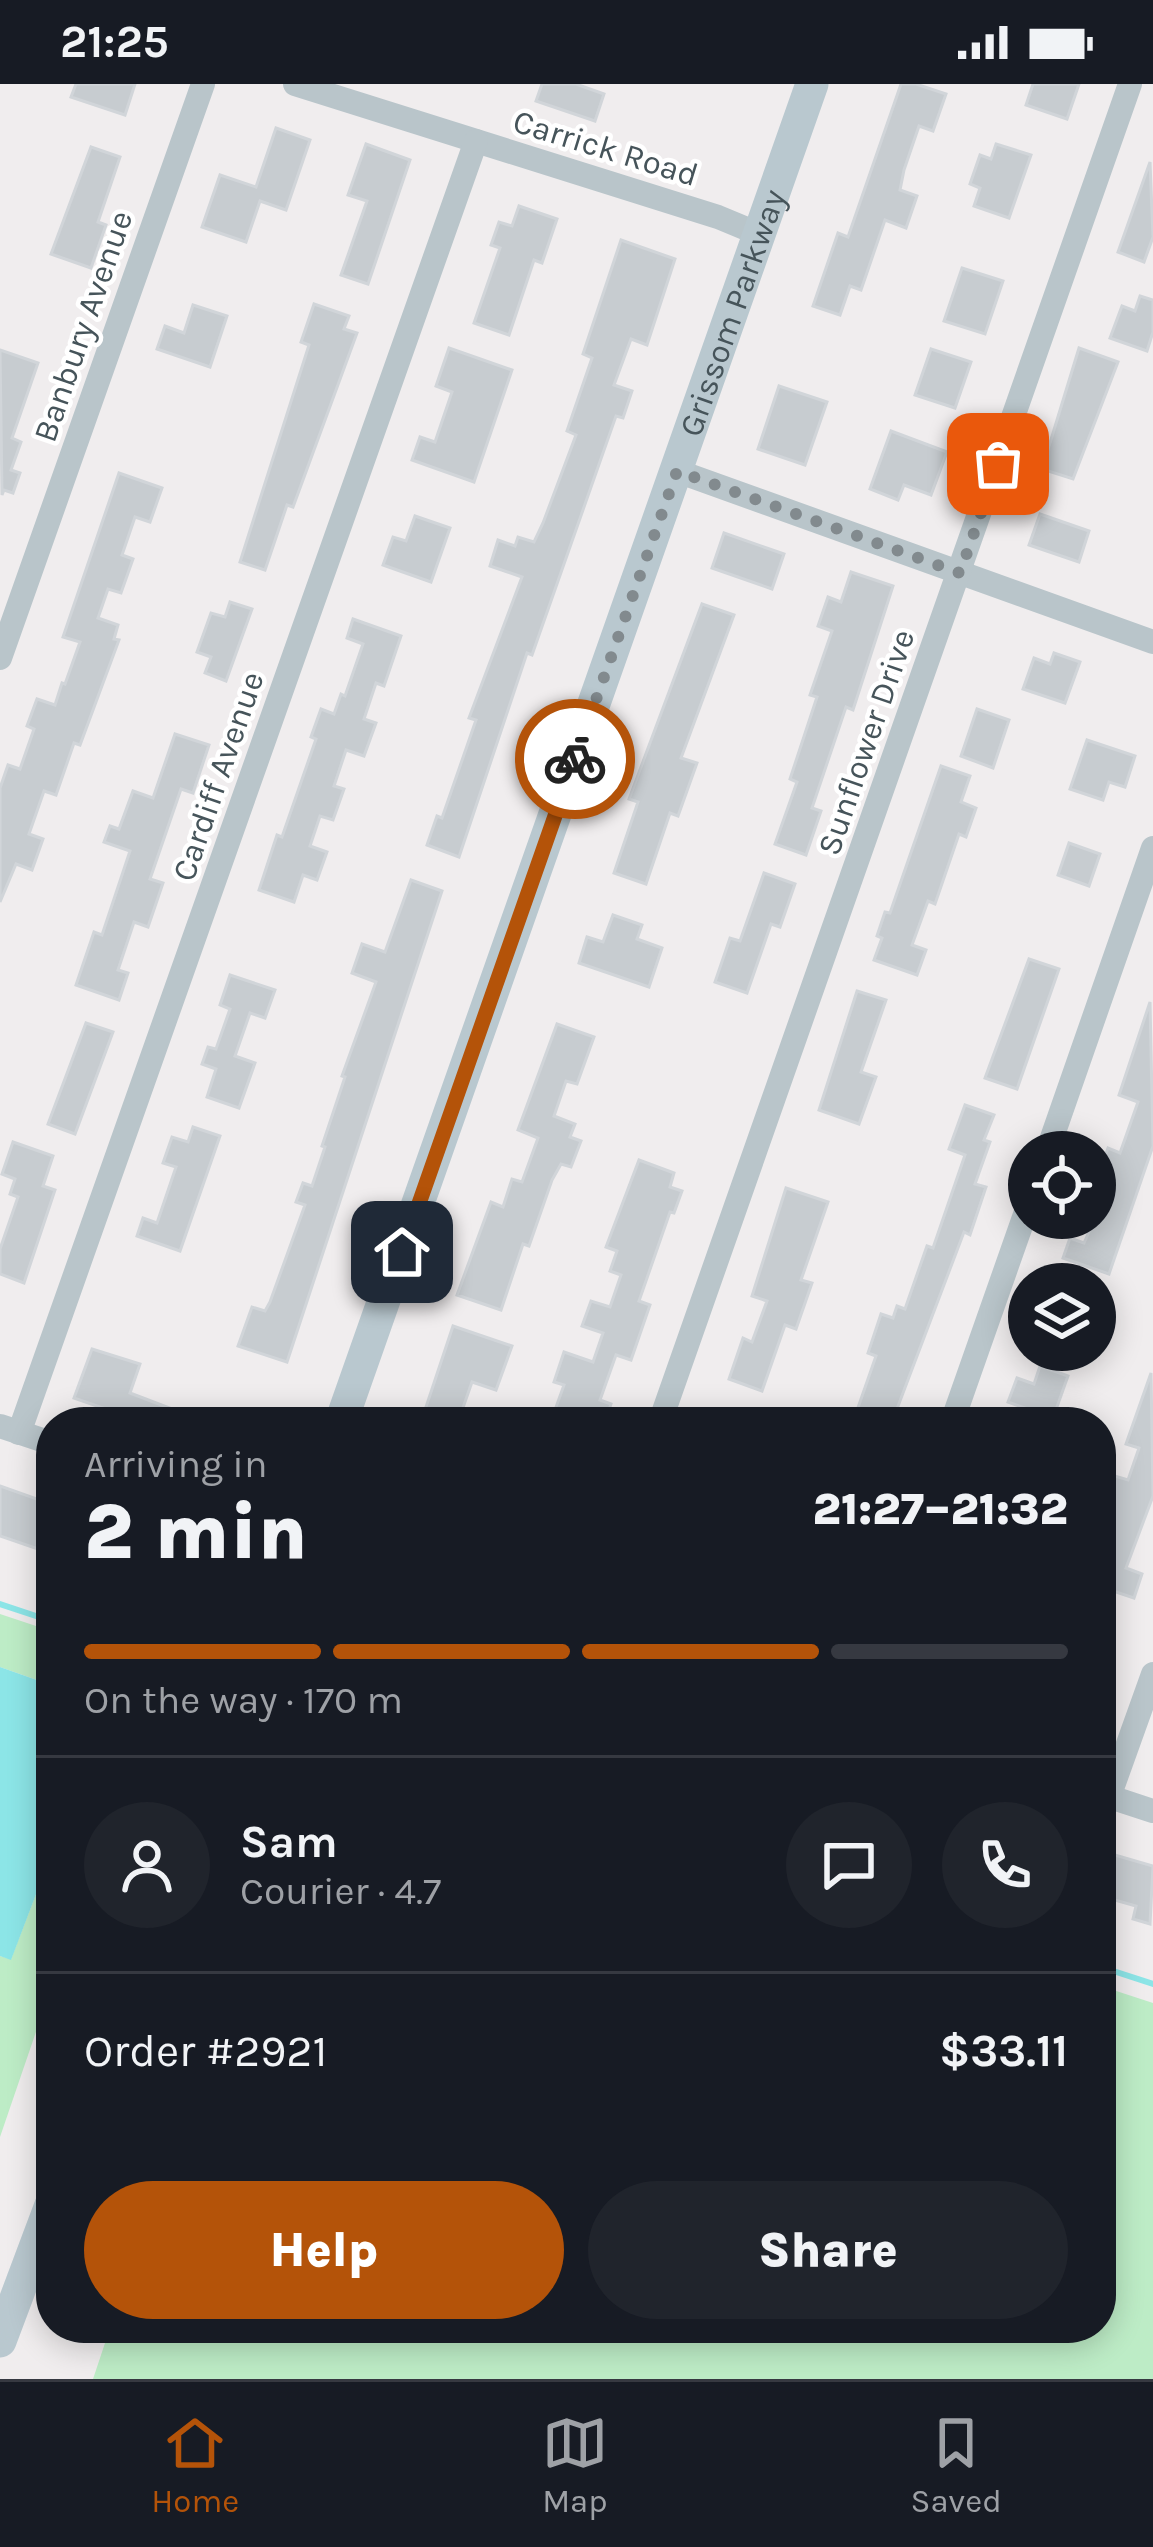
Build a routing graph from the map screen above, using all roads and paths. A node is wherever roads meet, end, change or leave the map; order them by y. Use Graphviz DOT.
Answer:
graph roads {
  1 [pos="202,84"];
  2 [pos="296,84"];
  3 [pos="812,84"];
  4 [pos="1130,84"];
  5 [pos="476,141"];
  6 [pos="759,234"];
  7 [pos="677,471"];
  8 [pos="960,573"];
  9 [pos="1153,642"];
  10 [pos="0,658"];
  11 [pos="1153,848"];
  12 [pos="1054,1131"];
  13 [pos="1016,1239"];
  14 [pos="346,1407"];
  15 [pos="665,1407"];
  16 [pos="957,1407"];
  17 [pos="10,1430"];
  18 [pos="1153,1674"];
  19 [pos="1116,1768"];
  20 [pos="1116,1799"];
  21 [pos="1153,1811"];
  22 [pos="36,2245"];
  23 [pos="0,2341"];
  1 -- 10 [label="street, Banbury Avenue"];
  2 -- 5 [label="street, Carrick Road"];
  3 -- 6 [label="main road, Grissom Parkway"];
  4 -- 8 [label="street, Sunflower Drive"];
  5 -- 6 [label="street, Carrick Road"];
  5 -- 17 [label="street, Cardiff Avenue"];
  6 -- 7 [label="main road, Grissom Parkway"];
  7 -- 8 [label="street"];
  7 -- 14 [label="main road, Grissom Parkway"];
  8 -- 9 [label="street"];
  8 -- 15 [label="street, Sunflower Drive"];
  11 -- 12 [label="street"];
  13 -- 16 [label="street"];
  18 -- 19 [label="street"];
  20 -- 21 [label="street"];
  22 -- 23 [label="main road"];
}
